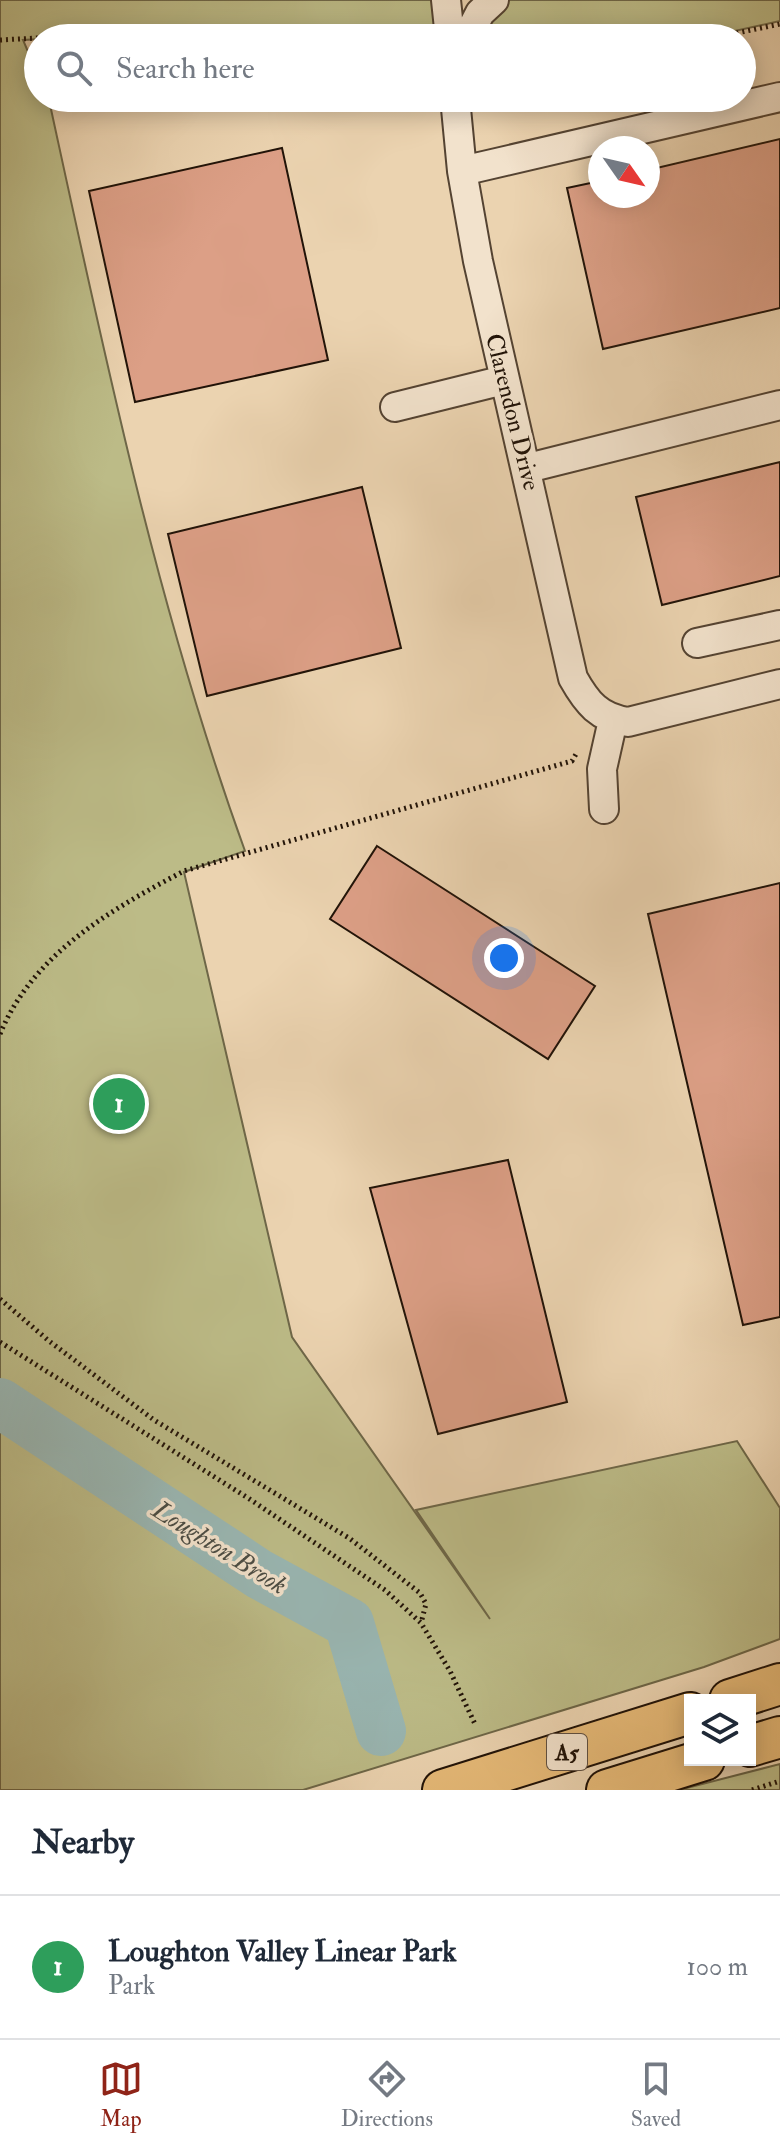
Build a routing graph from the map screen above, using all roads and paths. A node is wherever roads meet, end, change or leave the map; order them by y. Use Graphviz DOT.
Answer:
graph roads {
  1 [pos="446,0"];
  2 [pos="494,0"];
  3 [pos="449,24"];
  4 [pos="474,24"];
  5 [pos="780,24"];
  6 [pos="756,29"];
  7 [pos="24,39"];
  8 [pos="0,40"];
  9 [pos="780,97"];
  10 [pos="756,103"];
  11 [pos="456,112"];
  12 [pos="716,112"];
  13 [pos="462,171"];
  14 [pos="504,380"];
  15 [pos="780,405"];
  16 [pos="395,407"];
  17 [pos="528,468"];
  18 [pos="780,625"];
  19 [pos="697,643"];
  20 [pos="780,684"];
  21 [pos="607,718"];
  22 [pos="604,809"];
  23 [pos="0,1034"];
  24 [pos="0,1299"];
  25 [pos="0,1342"];
  26 [pos="421,1623"];
  27 [pos="780,1684"];
  28 [pos="749,1694"];
  29 [pos="684,1715"];
  30 [pos="475,1724"];
  31 [pos="780,1737"];
  32 [pos="756,1744"];
  33 [pos="685,1766"];
  34 [pos="780,1781"];
  35 [pos="443,1790"];
  36 [pos="607,1790"];
  37 [pos="752,1790"];
  1 -- 3 [label="street"];
  2 -- 4 [label="street"];
  5 -- 6 [label="path"];
  7 -- 8 [label="path"];
  9 -- 10 [label="street"];
  11 -- 13 [label="street, Clarendon Drive"];
  12 -- 13 [label="street"];
  13 -- 14 [label="street, Clarendon Drive"];
  14 -- 16 [label="street"];
  14 -- 17 [label="street, Clarendon Drive"];
  15 -- 17 [label="street"];
  17 -- 21 [label="street, Clarendon Drive"];
  18 -- 19 [label="street"];
  20 -- 21 [label="street"];
  21 -- 22 [label="street"];
  21 -- 23 [label="path"];
  24 -- 26 [label="path"];
  25 -- 26 [label="path"];
  26 -- 30 [label="path"];
  27 -- 28 [label="highway"];
  29 -- 35 [label="highway, A5"];
  31 -- 32 [label="highway"];
  33 -- 36 [label="highway, A5"];
  34 -- 37 [label="path"];
}
